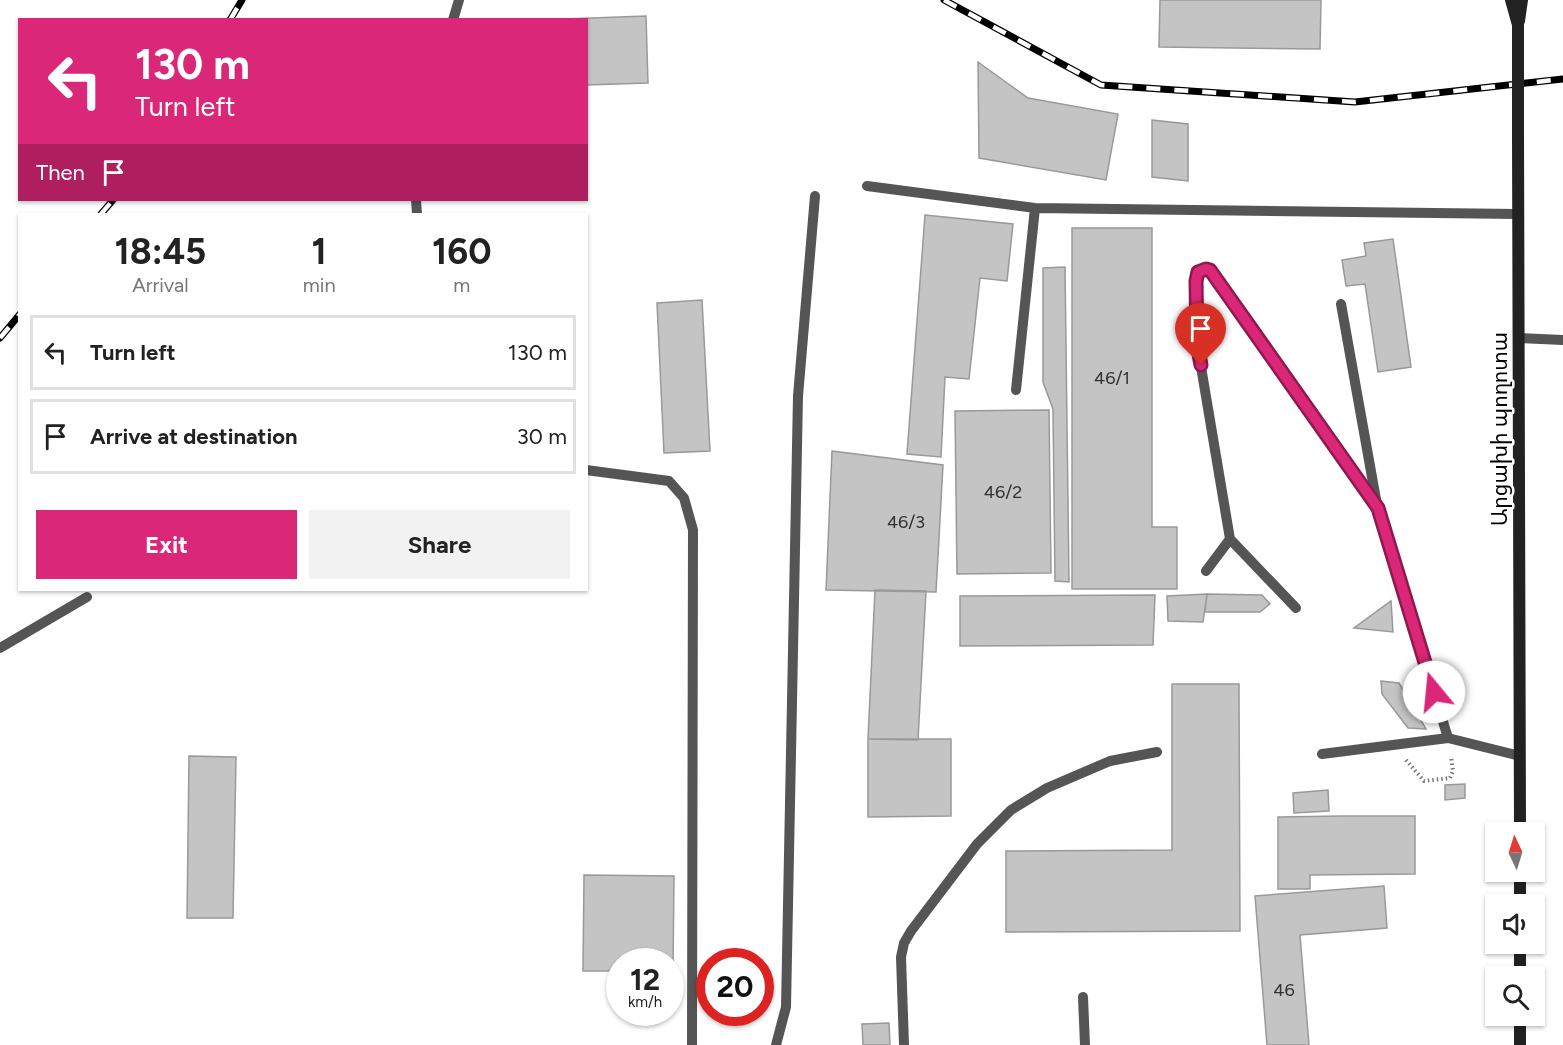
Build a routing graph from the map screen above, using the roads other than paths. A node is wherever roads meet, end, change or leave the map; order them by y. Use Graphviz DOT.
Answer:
graph roads {
  1 [pos="459,0"];
  2 [pos="1512,0"];
  3 [pos="1522,0"];
  4 [pos="454,18"];
  5 [pos="1518,26"];
  6 [pos="867,186"];
  7 [pos="815,196"];
  8 [pos="1035,208"];
  9 [pos="1517,214"];
  10 [pos="1341,303"];
  11 [pos="1519,338"];
  12 [pos="1563,340"];
  13 [pos="1016,390"];
  14 [pos="588,470"];
  15 [pos="1378,508"];
  16 [pos="1230,539"];
  17 [pos="1206,571"];
  18 [pos="87,597"];
  19 [pos="1296,608"];
  20 [pos="0,648"];
  21 [pos="1448,738"];
  22 [pos="1157,752"];
  23 [pos="1322,754"];
  24 [pos="1520,756"];
  25 [pos="1520,822"];
  26 [pos="1083,997"];
  27 [pos="1520,1026"];
  28 [pos="692,1045"];
  29 [pos="776,1045"];
  30 [pos="904,1045"];
  31 [pos="1085,1045"];
  32 [pos="1520,1045"];
  1 -- 4 [label="lane"];
  2 -- 5 [label="street, Արցախի պողոտա"];
  3 -- 5 [label="street, Արցախի պողոտա"];
  5 -- 9 [label="street, Արցախի պողոտա, bridge"];
  6 -- 8 [label="lane"];
  7 -- 29 [label="lane"];
  8 -- 9 [label="lane"];
  8 -- 13 [label="lane"];
  9 -- 11 [label="street, Արցախի պողոտա"];
  10 -- 15 [label="lane"];
  11 -- 12 [label="lane"];
  11 -- 24 [label="street, Արցախի պողոտա"];
  14 -- 28 [label="lane"];
  15 -- 16 [label="lane"];
  15 -- 21 [label="lane"];
  16 -- 17 [label="lane"];
  16 -- 19 [label="lane"];
  18 -- 20 [label="lane"];
  21 -- 23 [label="lane"];
  21 -- 24 [label="lane"];
  22 -- 30 [label="lane"];
  24 -- 25 [label="street, Արցախի պողոտա"];
  26 -- 31 [label="lane"];
  27 -- 32 [label="street"];
}
